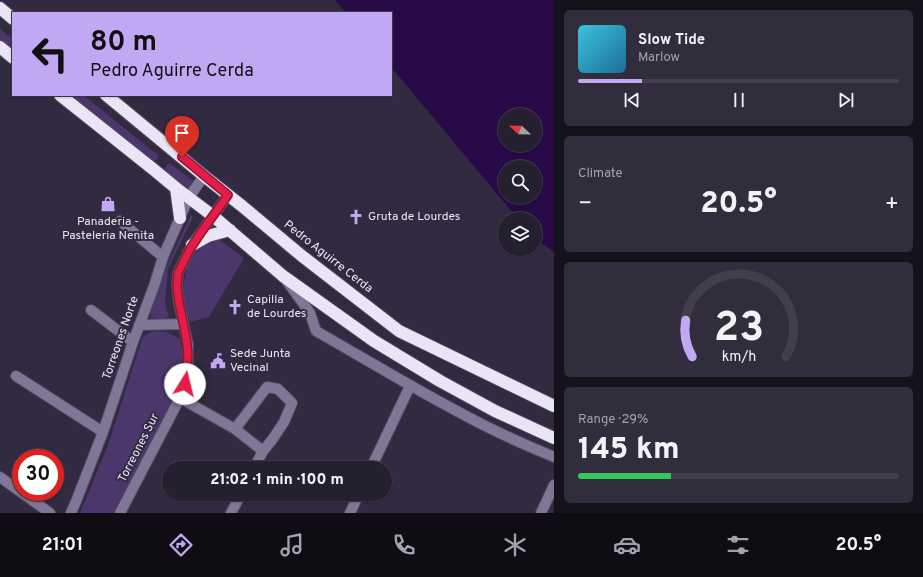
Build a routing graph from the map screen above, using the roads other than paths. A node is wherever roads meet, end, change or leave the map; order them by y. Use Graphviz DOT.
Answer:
graph roads {
  1 [pos="0,8"];
  2 [pos="12,18"];
  3 [pos="0,47"];
  4 [pos="12,57"];
  5 [pos="61,96"];
  6 [pos="107,96"];
  7 [pos="204,176"];
  8 [pos="176,188"];
  9 [pos="228,195"];
  10 [pos="189,198"];
  11 [pos="213,216"];
  12 [pos="180,218"];
  13 [pos="120,221"];
  14 [pos="230,230"];
  15 [pos="192,245"];
  16 [pos="164,257"];
  17 [pos="283,276"];
  18 [pos="90,310"];
  19 [pos="183,324"];
  20 [pos="139,325"];
  21 [pos="133,342"];
  22 [pos="16,376"];
  23 [pos="410,386"];
  24 [pos="180,398"];
  25 [pos="554,406"];
  26 [pos="235,429"];
  27 [pos="103,432"];
  28 [pos="554,438"];
  29 [pos="263,451"];
  30 [pos="554,457"];
  31 [pos="258,461"];
  32 [pos="374,461"];
  33 [pos="0,477"];
  34 [pos="554,485"];
  35 [pos="237,501"];
  36 [pos="356,501"];
  37 [pos="50,513"];
  38 [pos="71,513"];
  39 [pos="120,513"];
  40 [pos="231,513"];
  41 [pos="350,513"];
  42 [pos="540,513"];
  1 -- 2 [label="highway"];
  3 -- 4 [label="highway"];
  5 -- 8 [label="highway"];
  6 -- 7 [label="highway, Pedro Aguirre Cerda"];
  7 -- 9 [label="highway, Pedro Aguirre Cerda"];
  7 -- 10 [label="street, Torreones Norte"];
  8 -- 10 [label="highway"];
  8 -- 12 [label="highway"];
  9 -- 11 [label="street, Torreones Sur"];
  9 -- 25 [label="highway, Pedro Aguirre Cerda"];
  10 -- 11 [label="highway"];
  10 -- 12 [label="street, Torreones Norte"];
  11 -- 14 [label="highway"];
  11 -- 15 [label="street, Torreones Sur"];
  12 -- 16 [label="street, Torreones Norte"];
  13 -- 16 [label="street"];
  14 -- 15 [label="highway"];
  14 -- 17 [label="highway"];
  15 -- 19 [label="street, Torreones Sur"];
  16 -- 20 [label="street, Torreones Norte"];
  17 -- 23 [label="street"];
  17 -- 28 [label="highway"];
  18 -- 21 [label="street"];
  19 -- 20 [label="street"];
  19 -- 24 [label="street, Torreones Sur"];
  20 -- 21 [label="street, Torreones Norte"];
  21 -- 27 [label="street, Torreones Norte"];
  22 -- 27 [label="street"];
  23 -- 30 [label="street"];
  23 -- 32 [label="street"];
  24 -- 26 [label="street"];
  24 -- 39 [label="street, Torreones Sur"];
  26 -- 29 [label="street"];
  26 -- 29 [label="street"];
  27 -- 38 [label="street, Torreones Norte"];
  29 -- 31 [label="street"];
  33 -- 37 [label="street"];
  34 -- 42 [label="street"];
  35 -- 40 [label="street"];
  36 -- 41 [label="street"];
}
